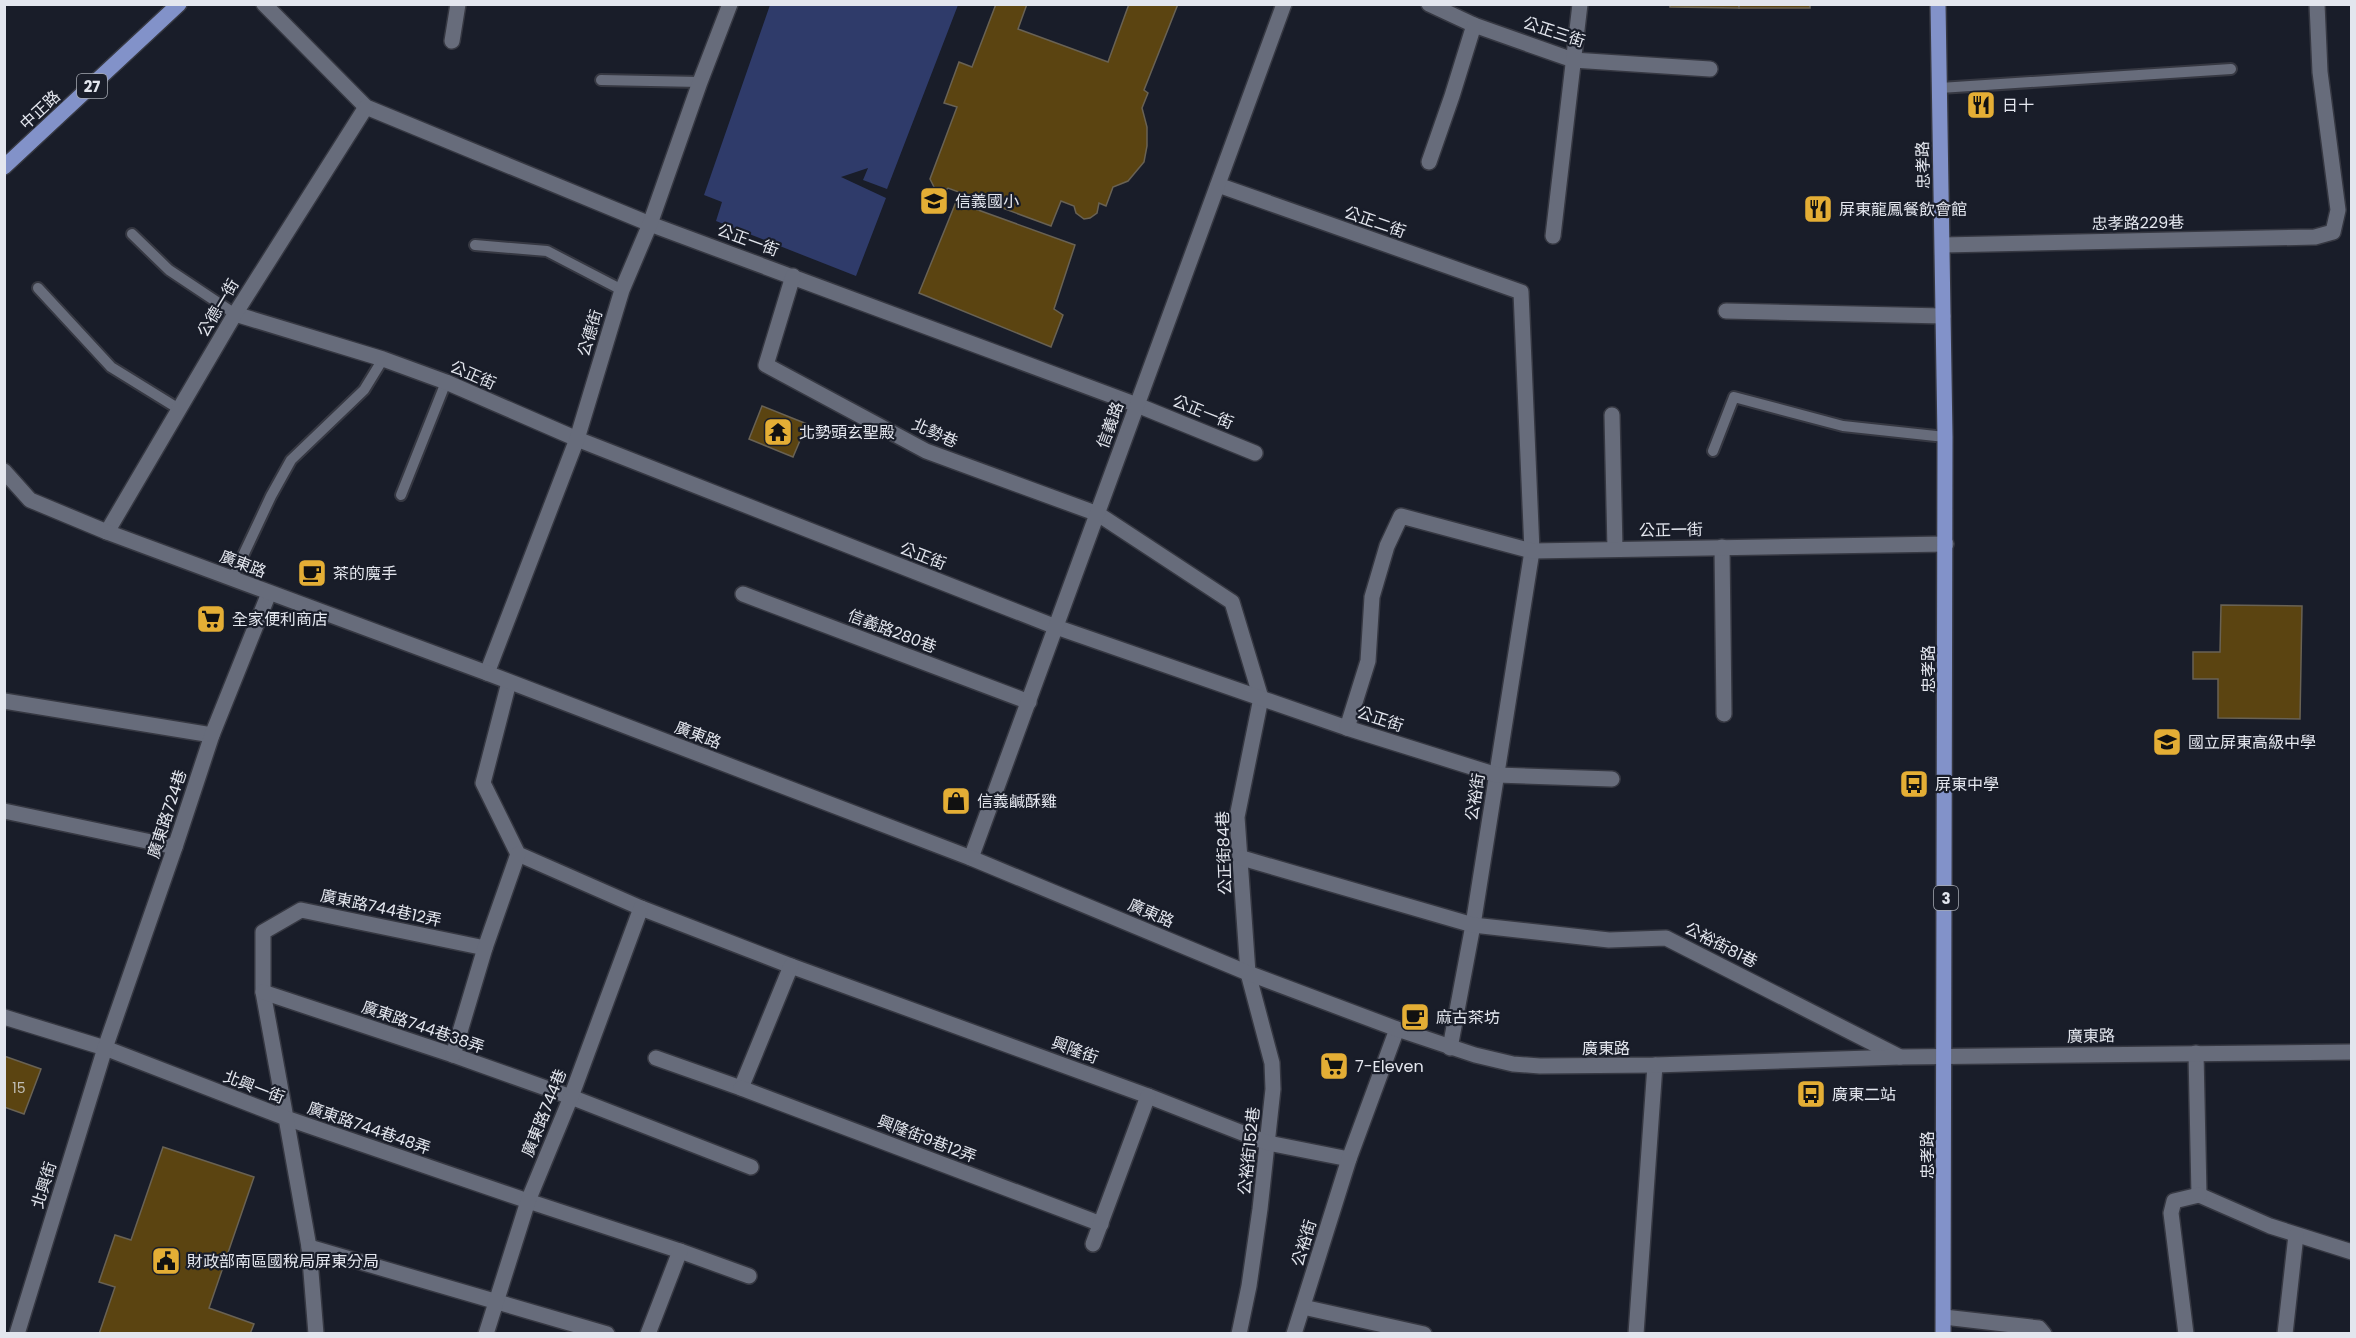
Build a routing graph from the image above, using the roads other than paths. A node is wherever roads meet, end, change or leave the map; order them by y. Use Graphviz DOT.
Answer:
graph roads {
  1 [pos="179,4"];
  2 [pos="264,4"];
  3 [pos="458,4"];
  4 [pos="730,4"];
  5 [pos="1284,4"];
  6 [pos="1429,4"];
  7 [pos="1580,4"];
  8 [pos="1938,4"];
  9 [pos="2317,4"];
  10 [pos="1474,25"];
  11 [pos="452,41"];
  12 [pos="1573,60"];
  13 [pos="1710,69"];
  14 [pos="2231,69"];
  15 [pos="601,80"];
  16 [pos="700,82"];
  17 [pos="1940,88"];
  18 [pos="366,107"];
  19 [pos="1429,162"];
  20 [pos="4,167"];
  21 [pos="1218,185"];
  22 [pos="650,224"];
  23 [pos="132,234"];
  24 [pos="1553,236"];
  25 [pos="475,245"];
  26 [pos="1943,245"];
  27 [pos="793,276"];
  28 [pos="38,288"];
  29 [pos="622,290"];
  30 [pos="1521,292"];
  31 [pos="1726,311"];
  32 [pos="236,314"];
  33 [pos="1943,316"];
  34 [pos="383,359"];
  35 [pos="446,382"];
  36 [pos="1137,405"];
  37 [pos="179,409"];
  38 [pos="1612,415"];
  39 [pos="1945,437"];
  40 [pos="577,439"];
  41 [pos="1713,452"];
  42 [pos="1255,453"];
  43 [pos="4,471"];
  44 [pos="401,495"];
  45 [pos="1098,514"];
  46 [pos="107,532"];
  47 [pos="1946,544"];
  48 [pos="1722,548"];
  49 [pos="1615,549"];
  50 [pos="1532,551"];
  51 [pos="232,579"];
  52 [pos="269,593"];
  53 [pos="743,594"];
  54 [pos="1056,627"];
  55 [pos="487,673"];
  56 [pos="509,682"];
  57 [pos="1261,698"];
  58 [pos="4,701"];
  59 [pos="1029,702"];
  60 [pos="1724,714"];
  61 [pos="1347,728"];
  62 [pos="212,735"];
  63 [pos="1497,775"];
  64 [pos="1612,779"];
  65 [pos="4,811"];
  66 [pos="175,847"];
  67 [pos="518,854"];
  68 [pos="971,858"];
  69 [pos="1242,858"];
  70 [pos="642,908"];
  71 [pos="1473,925"];
  72 [pos="485,948"];
  73 [pos="791,966"];
  74 [pos="1248,973"];
  75 [pos="263,992"];
  76 [pos="4,1017"];
  77 [pos="1397,1029"];
  78 [pos="105,1048"];
  79 [pos="1450,1048"];
  80 [pos="2352,1052"];
  81 [pos="2196,1053"];
  82 [pos="453,1055"];
  83 [pos="1945,1056"];
  84 [pos="1900,1057"];
  85 [pos="656,1058"];
  86 [pos="1655,1065"];
  87 [pos="741,1088"];
  88 [pos="1148,1096"];
  89 [pos="571,1097"];
  90 [pos="286,1118"];
  91 [pos="1268,1143"];
  92 [pos="1349,1159"];
  93 [pos="751,1167"];
  94 [pos="2199,1195"];
  95 [pos="528,1202"];
  96 [pos="1101,1224"];
  97 [pos="2296,1235"];
  98 [pos="1093,1244"];
  99 [pos="309,1247"];
  100 [pos="680,1251"];
  101 [pos="2352,1252"];
  102 [pos="749,1276"];
  103 [pos="498,1301"];
  104 [pos="1303,1307"];
  105 [pos="1944,1317"];
  106 [pos="17,1334"];
  107 [pos="316,1334"];
  108 [pos="486,1334"];
  109 [pos="607,1334"];
  110 [pos="648,1334"];
  111 [pos="1239,1334"];
  112 [pos="1294,1334"];
  113 [pos="1424,1334"];
  114 [pos="1636,1334"];
  115 [pos="1944,1334"];
  116 [pos="2044,1334"];
  117 [pos="2186,1334"];
  118 [pos="2285,1334"];
  1 -- 20 [label="main road, 中正路 / 27"];
  2 -- 18 [label="street, 公正一街"];
  3 -- 11 [label="street"];
  4 -- 16 [label="street, 公德街"];
  5 -- 21 [label="street, 信義路"];
  6 -- 10 [label="street, 公正三街"];
  7 -- 12 [label="street"];
  8 -- 17 [label="main road, 忠孝路 / 3"];
  9 -- 26 [label="street, 忠孝路229巷"];
  10 -- 12 [label="street, 公正三街"];
  10 -- 19 [label="street"];
  12 -- 13 [label="street, 公正三街"];
  12 -- 24 [label="street"];
  14 -- 17 [label="lane"];
  15 -- 16 [label="lane"];
  16 -- 22 [label="street, 公德街"];
  17 -- 26 [label="main road, 忠孝路 / 3"];
  18 -- 22 [label="street, 公正一街"];
  18 -- 32 [label="street, 公德一街"];
  21 -- 30 [label="street, 公正二街"];
  21 -- 36 [label="street, 信義路"];
  22 -- 27 [label="street, 公正一街"];
  22 -- 29 [label="street, 公德街"];
  23 -- 32 [label="lane"];
  25 -- 29 [label="lane"];
  26 -- 33 [label="main road, 忠孝路 / 3"];
  27 -- 36 [label="street, 公正一街"];
  27 -- 45 [label="street, 北勢巷"];
  28 -- 37 [label="lane"];
  29 -- 40 [label="street, 公德街"];
  30 -- 50 [label="street, 公裕街"];
  31 -- 33 [label="street"];
  32 -- 34 [label="street, 公正街"];
  32 -- 37 [label="street, 公德一街"];
  33 -- 39 [label="main road, 忠孝路 / 3"];
  34 -- 35 [label="street, 公正街"];
  34 -- 51 [label="lane"];
  35 -- 40 [label="street, 公正街"];
  35 -- 44 [label="lane"];
  36 -- 42 [label="street, 公正一街"];
  36 -- 45 [label="street, 信義路"];
  37 -- 46 [label="street, 公德一街"];
  38 -- 49 [label="street"];
  39 -- 41 [label="lane"];
  39 -- 47 [label="main road, 忠孝路 / 3"];
  40 -- 54 [label="street, 公正街"];
  40 -- 55 [label="street, 公德街"];
  43 -- 46 [label="street, 廣東路"];
  45 -- 54 [label="street, 信義路"];
  45 -- 57 [label="street, 北勢巷"];
  46 -- 51 [label="street, 廣東路"];
  47 -- 48 [label="street, 公正一街"];
  47 -- 83 [label="main road, 忠孝路 / 3"];
  48 -- 49 [label="street, 公正一街"];
  48 -- 60 [label="street"];
  49 -- 50 [label="street, 公正一街"];
  50 -- 61 [label="street, 公正一街"];
  50 -- 63 [label="street, 公裕街"];
  51 -- 52 [label="street, 廣東路"];
  52 -- 55 [label="street, 廣東路"];
  52 -- 62 [label="street, 廣東路724巷"];
  53 -- 59 [label="street, 信義路280巷"];
  54 -- 57 [label="street, 公正街"];
  54 -- 59 [label="street, 信義路"];
  55 -- 56 [label="street, 廣東路"];
  56 -- 67 [label="street"];
  56 -- 68 [label="street, 廣東路"];
  57 -- 61 [label="street, 公正街"];
  57 -- 69 [label="street, 公正街84巷"];
  58 -- 62 [label="street"];
  59 -- 68 [label="street, 信義路"];
  61 -- 63 [label="street, 公正街"];
  62 -- 66 [label="street, 廣東路724巷"];
  63 -- 64 [label="street, 公正街"];
  63 -- 71 [label="street, 公裕街"];
  65 -- 66 [label="street"];
  66 -- 78 [label="street, 廣東路724巷"];
  67 -- 70 [label="street"];
  67 -- 72 [label="street"];
  68 -- 74 [label="street, 廣東路"];
  69 -- 71 [label="street, 公裕街81巷"];
  69 -- 74 [label="street, 公正街84巷"];
  70 -- 73 [label="street"];
  70 -- 89 [label="street, 廣東路744巷"];
  71 -- 79 [label="street, 公裕街"];
  71 -- 84 [label="street, 公裕街81巷"];
  72 -- 75 [label="street, 廣東路744巷12弄"];
  72 -- 82 [label="street"];
  73 -- 87 [label="street"];
  73 -- 88 [label="street, 興隆街"];
  74 -- 77 [label="street, 廣東路"];
  74 -- 91 [label="street, 公裕街152巷"];
  75 -- 82 [label="street, 廣東路744巷38弄"];
  75 -- 90 [label="street, 廣東路744巷48弄"];
  76 -- 78 [label="street, 北興一街"];
  77 -- 79 [label="street, 廣東路"];
  77 -- 92 [label="street, 公裕街"];
  78 -- 90 [label="street, 北興一街"];
  78 -- 106 [label="street, 北興街"];
  79 -- 86 [label="street, 廣東路"];
  80 -- 81 [label="street, 廣東路"];
  81 -- 83 [label="street, 廣東路"];
  81 -- 94 [label="street"];
  82 -- 89 [label="street, 廣東路744巷38弄"];
  83 -- 84 [label="street, 廣東路"];
  83 -- 105 [label="main road, 忠孝路 / 3"];
  84 -- 86 [label="street, 廣東路"];
  85 -- 87 [label="street, 興隆街9巷12弄"];
  86 -- 114 [label="street"];
  87 -- 96 [label="street, 興隆街9巷12弄"];
  88 -- 91 [label="street, 興隆街"];
  88 -- 96 [label="street"];
  89 -- 93 [label="street, 廣東路744巷38弄"];
  89 -- 95 [label="street, 廣東路744巷"];
  90 -- 95 [label="street, 廣東路744巷48弄"];
  90 -- 99 [label="street, 北興一街"];
  91 -- 92 [label="street, 興隆街"];
  91 -- 111 [label="street, 公裕街152巷"];
  92 -- 104 [label="street, 公裕街"];
  94 -- 97 [label="street"];
  94 -- 117 [label="street"];
  95 -- 100 [label="street, 廣東路744巷48弄"];
  95 -- 103 [label="street, 廣東路744巷"];
  96 -- 98 [label="street"];
  97 -- 101 [label="street"];
  97 -- 118 [label="street"];
  99 -- 103 [label="street"];
  99 -- 107 [label="street, 北興一街"];
  100 -- 102 [label="street, 廣東路744巷48弄"];
  100 -- 110 [label="street"];
  103 -- 108 [label="street, 廣東路744巷"];
  103 -- 109 [label="street"];
  104 -- 112 [label="street, 公裕街"];
  104 -- 113 [label="street"];
  105 -- 115 [label="main road, 忠孝路 / 3"];
  105 -- 116 [label="street"];
}
